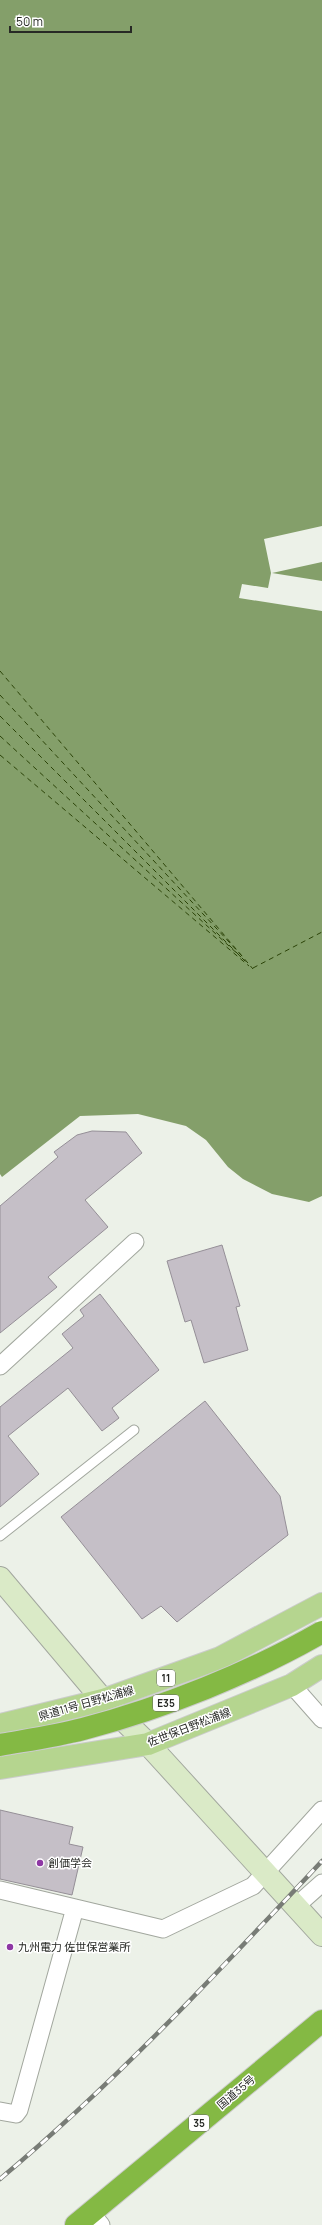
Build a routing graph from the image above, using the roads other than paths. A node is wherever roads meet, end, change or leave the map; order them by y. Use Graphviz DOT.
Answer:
graph roads {
  1 [pos="135,1242"];
  2 [pos="0,1366"];
  3 [pos="134,1430"];
  4 [pos="0,1536"];
  5 [pos="0,1578"];
  6 [pos="322,1604"];
  7 [pos="322,1632"];
  8 [pos="322,1666"];
  9 [pos="292,1685"];
  10 [pos="103,1700"];
  11 [pos="322,1719"];
  12 [pos="0,1725"];
  13 [pos="148,1744"];
  14 [pos="0,1745"];
  15 [pos="0,1768"];
  16 [pos="322,1810"];
  17 [pos="266,1873"];
  18 [pos="322,1883"];
  19 [pos="0,1890"];
  20 [pos="295,1906"];
  21 [pos="75,1908"];
  22 [pos="322,1935"];
  23 [pos="322,2021"];
  24 [pos="0,2112"];
  25 [pos="89,2221"];
  1 -- 2 [label="street"];
  3 -- 4 [label="lane"];
  5 -- 10 [label="street"];
  6 -- 10 [label="main road, 県道11号 日野松浦線 / 11"];
  7 -- 14 [label="highway, E35, bridge"];
  8 -- 9 [label="main road, 佐世保日野松浦線"];
  9 -- 11 [label="street"];
  9 -- 13 [label="main road, 佐世保日野松浦線"];
  10 -- 12 [label="main road, 県道11号 日野松浦線 / 11"];
  10 -- 13 [label="street"];
  13 -- 15 [label="main road, 佐世保日野松浦線"];
  13 -- 17 [label="street"];
  16 -- 17 [label="street"];
  17 -- 20 [label="street"];
  17 -- 21 [label="street"];
  18 -- 20 [label="street"];
  19 -- 21 [label="street"];
  20 -- 22 [label="street"];
  21 -- 24 [label="street"];
  23 -- 25 [label="highway, 国道35号 / 35"];
}
